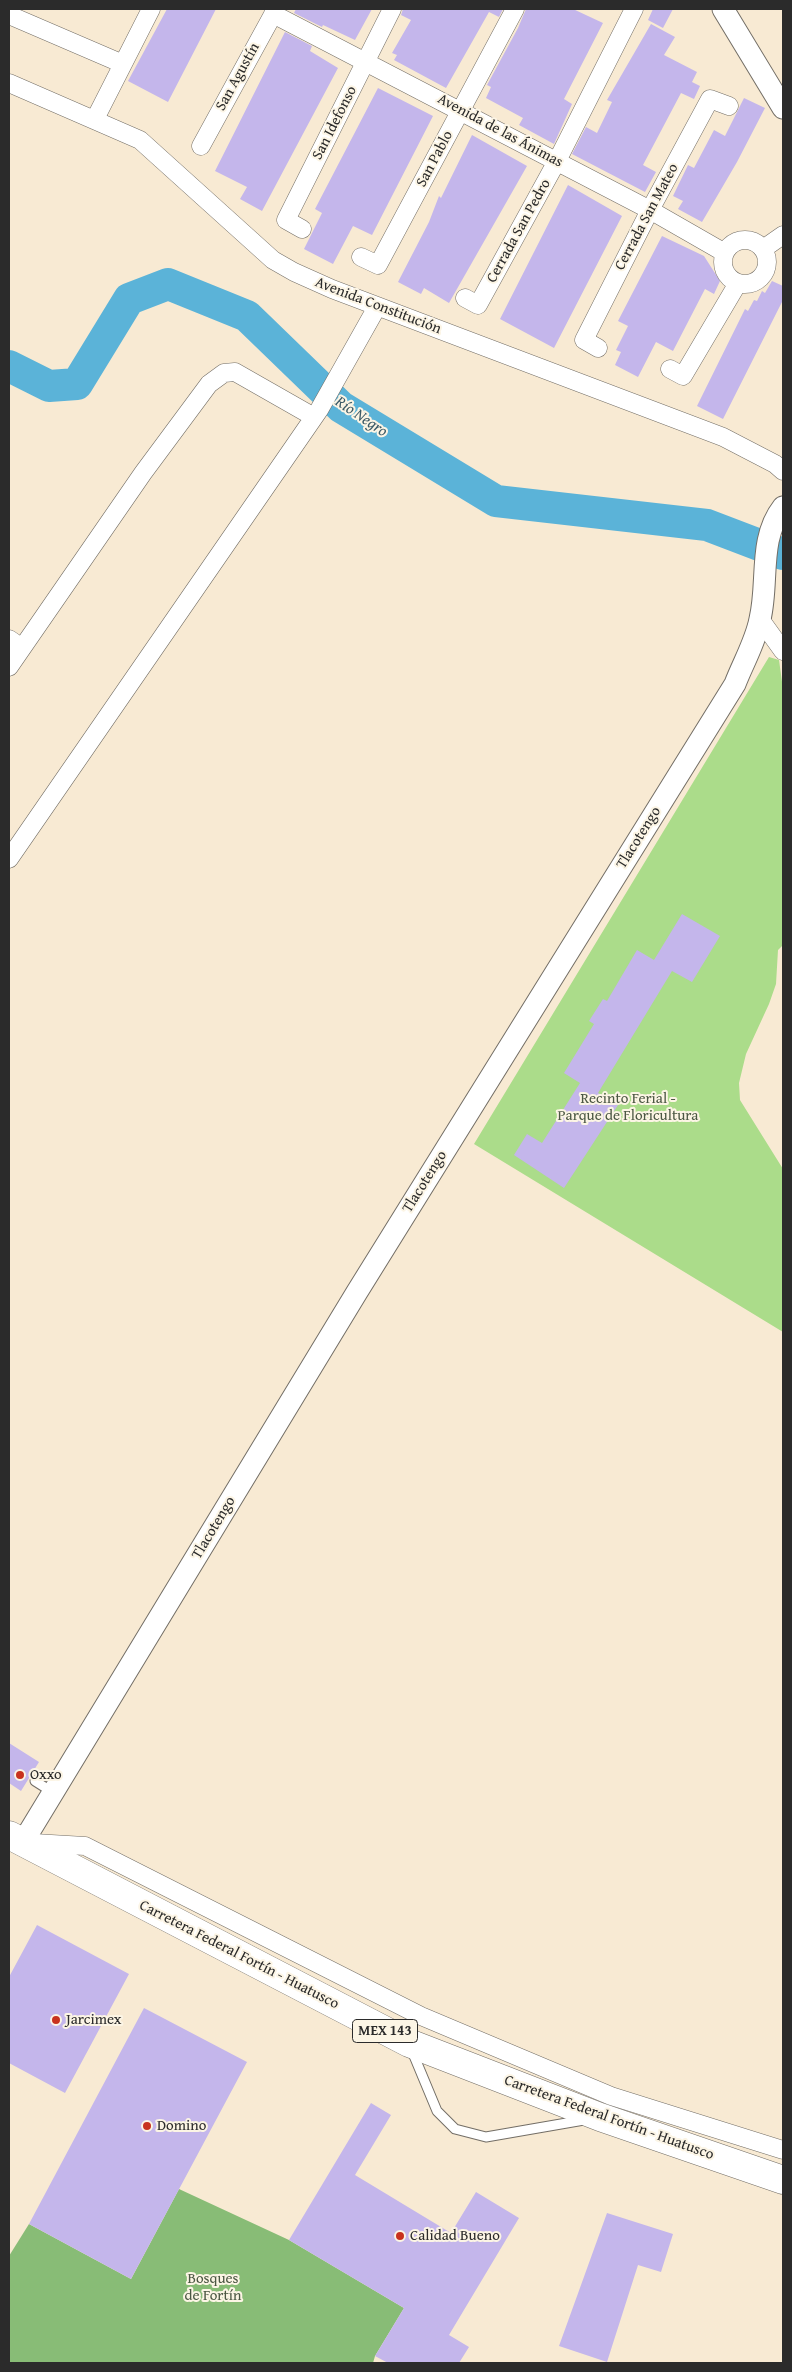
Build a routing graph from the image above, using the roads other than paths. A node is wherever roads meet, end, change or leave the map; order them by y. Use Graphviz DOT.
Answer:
graph roads {
  1 [pos="151,9"];
  2 [pos="392,9"];
  3 [pos="514,9"];
  4 [pos="634,9"];
  5 [pos="723,9"];
  6 [pos="274,11"];
  7 [pos="9,15"];
  8 [pos="366,62"];
  9 [pos="123,64"];
  10 [pos="9,83"];
  11 [pos="729,106"];
  12 [pos="783,108"];
  13 [pos="461,110"];
  14 [pos="95,118"];
  15 [pos="200,146"];
  16 [pos="557,161"];
  17 [pos="650,210"];
  18 [pos="302,229"];
  19 [pos="783,235"];
  20 [pos="763,249"];
  21 [pos="725,253"];
  22 [pos="361,257"];
  23 [pos="738,283"];
  24 [pos="465,298"];
  25 [pos="377,307"];
  26 [pos="598,348"];
  27 [pos="670,369"];
  28 [pos="317,414"];
  29 [pos="783,471"];
  30 [pos="783,507"];
  31 [pos="760,619"];
  32 [pos="15,643"];
  33 [pos="783,651"];
  34 [pos="9,667"];
  35 [pos="9,859"];
  36 [pos="35,1781"];
  37 [pos="54,1793"];
  38 [pos="16,1838"];
  39 [pos="409,2044"];
  40 [pos="600,2117"];
  41 [pos="783,2150"];
  42 [pos="783,2180"];
  1 -- 9 [label="street"];
  2 -- 8 [label="street, San Idefonso"];
  3 -- 13 [label="street, San Pablo"];
  4 -- 16 [label="street, Cerrada San Pedro"];
  5 -- 12 [label="street"];
  6 -- 8 [label="street, Avenida de las Ánimas"];
  6 -- 15 [label="street, San Agustín"];
  7 -- 9 [label="street"];
  8 -- 13 [label="street, Avenida de las Ánimas"];
  8 -- 18 [label="street, San Idefonso"];
  9 -- 14 [label="street"];
  10 -- 14 [label="street, Avenida Constitución"];
  11 -- 17 [label="street, Cerrada San Mateo"];
  13 -- 16 [label="street, Avenida de las Ánimas"];
  13 -- 22 [label="street, San Pablo"];
  14 -- 25 [label="street, Avenida Constitución"];
  16 -- 17 [label="street, Avenida de las Ánimas"];
  16 -- 24 [label="street, Cerrada San Pedro"];
  17 -- 21 [label="street, Avenida de las Ánimas"];
  17 -- 26 [label="street, Cerrada San Mateo"];
  19 -- 20 [label="street"];
  20 -- 21 [label="street"];
  20 -- 23 [label="street"];
  21 -- 23 [label="street"];
  23 -- 27 [label="street"];
  25 -- 28 [label="street"];
  25 -- 29 [label="street, Avenida Constitución"];
  28 -- 32 [label="street"];
  28 -- 35 [label="street"];
  30 -- 31 [label="street, Tlacotengo"];
  31 -- 33 [label="street"];
  31 -- 37 [label="street, Tlacotengo"];
  32 -- 34 [label="street"];
  36 -- 37 [label="lane"];
  37 -- 38 [label="street, Tlacotengo"];
  38 -- 39 [label="main road, Carretera Federal Fortín - Huatusco / MEX 143"];
  38 -- 41 [label="street"];
  39 -- 40 [label="main road, Carretera Federal Fortín - Huatusco / MEX 143"];
  39 -- 40 [label="lane"];
  40 -- 42 [label="main road, Carretera Federal Fortín - Huatusco / MEX 143"];
}
